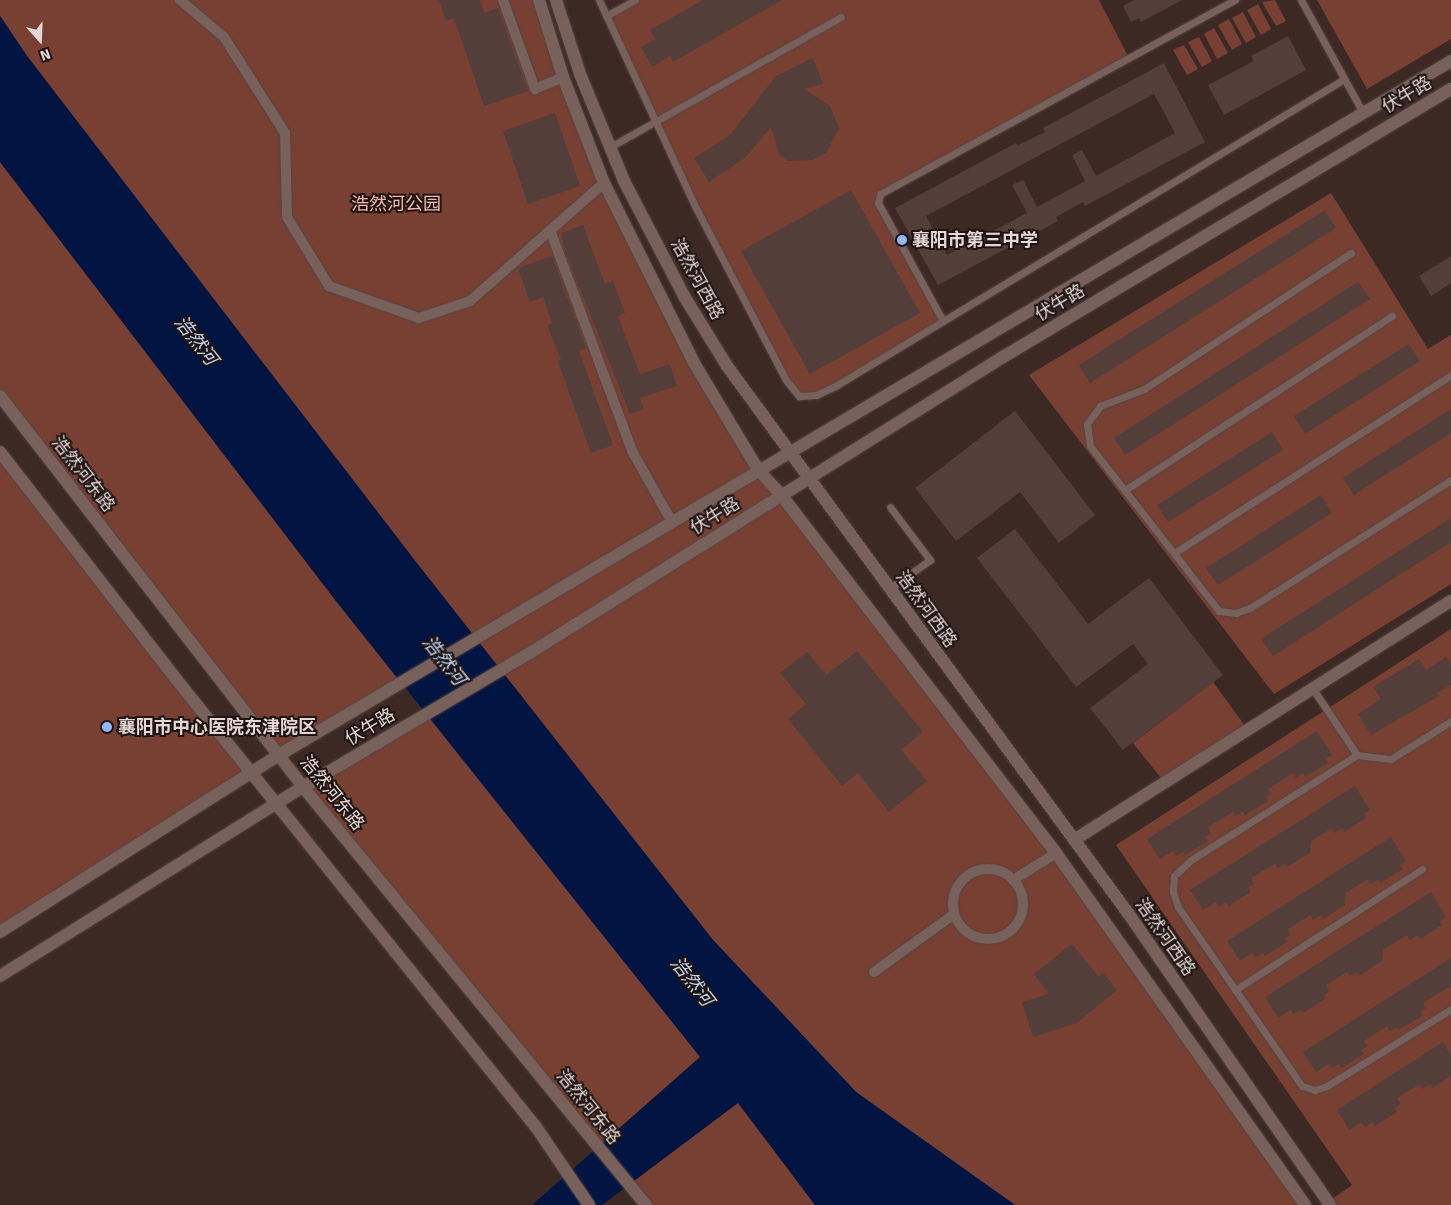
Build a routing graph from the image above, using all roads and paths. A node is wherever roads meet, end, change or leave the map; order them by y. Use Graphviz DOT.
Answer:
graph roads {
  1 [pos="180,0"];
  2 [pos="502,0"];
  3 [pos="539,0"];
  4 [pos="556,0"];
  5 [pos="600,0"];
  6 [pos="635,0"];
  7 [pos="1235,0"];
  8 [pos="1301,0"];
  9 [pos="606,16"];
  10 [pos="841,17"];
  11 [pos="1451,61"];
  12 [pos="563,77"];
  13 [pos="1344,78"];
  14 [pos="1451,89"];
  15 [pos="1363,113"];
  16 [pos="654,122"];
  17 [pos="610,147"];
  18 [pos="604,183"];
  19 [pos="550,230"];
  20 [pos="1351,253"];
  21 [pos="1392,316"];
  22 [pos="943,321"];
  23 [pos="1451,375"];
  24 [pos="0,396"];
  25 [pos="0,452"];
  26 [pos="790,452"];
  27 [pos="759,471"];
  28 [pos="811,480"];
  29 [pos="1451,480"];
  30 [pos="1125,490"];
  31 [pos="782,496"];
  32 [pos="890,507"];
  33 [pos="672,522"];
  34 [pos="1174,553"];
  35 [pos="890,588"];
  36 [pos="1451,601"];
  37 [pos="1312,689"];
  38 [pos="1451,721"];
  39 [pos="279,755"];
  40 [pos="1357,755"];
  41 [pos="252,774"];
  42 [pos="303,787"];
  43 [pos="277,806"];
  44 [pos="1074,840"];
  45 [pos="1056,853"];
  46 [pos="1422,869"];
  47 [pos="1013,880"];
  48 [pos="954,914"];
  49 [pos="0,932"];
  50 [pos="874,972"];
  51 [pos="0,976"];
  52 [pos="1236,990"];
  53 [pos="1451,1009"];
  54 [pos="589,1205"];
  55 [pos="646,1205"];
  56 [pos="1305,1205"];
  57 [pos="1330,1205"];
  1 -- 19 [label="street"];
  2 -- 12 [label="street"];
  3 -- 12 [label="street"];
  4 -- 17 [label="street, 浩然河西路"];
  5 -- 9 [label="lane"];
  6 -- 9 [label="lane"];
  7 -- 22 [label="lane"];
  8 -- 13 [label="lane"];
  9 -- 16 [label="lane"];
  10 -- 16 [label="lane"];
  11 -- 15 [label="street"];
  12 -- 18 [label="street"];
  13 -- 15 [label="lane"];
  13 -- 22 [label="lane"];
  14 -- 28 [label="street, 伏牛路"];
  15 -- 26 [label="street"];
  16 -- 17 [label="lane"];
  16 -- 22 [label="lane"];
  17 -- 26 [label="street, 浩然河西路"];
  18 -- 19 [label="street"];
  18 -- 27 [label="street"];
  19 -- 33 [label="street"];
  20 -- 30 [label="lane"];
  21 -- 30 [label="lane"];
  23 -- 34 [label="lane"];
  24 -- 39 [label="street, 浩然河东路"];
  25 -- 41 [label="street"];
  26 -- 27 [label="street"];
  26 -- 28 [label="street, 浩然河西路"];
  27 -- 31 [label="street"];
  27 -- 33 [label="street"];
  28 -- 31 [label="street, 伏牛路"];
  28 -- 35 [label="street, 浩然河西路"];
  29 -- 34 [label="lane"];
  30 -- 34 [label="lane"];
  31 -- 42 [label="street, 伏牛路"];
  31 -- 45 [label="street"];
  32 -- 35 [label="lane"];
  33 -- 39 [label="street"];
  35 -- 44 [label="street, 浩然河西路"];
  36 -- 37 [label="street"];
  37 -- 40 [label="lane"];
  37 -- 44 [label="street"];
  38 -- 40 [label="lane"];
  39 -- 41 [label="street"];
  39 -- 42 [label="street, 浩然河东路"];
  40 -- 52 [label="lane"];
  41 -- 43 [label="street"];
  41 -- 49 [label="street"];
  42 -- 43 [label="street, 伏牛路"];
  42 -- 55 [label="street, 浩然河东路"];
  43 -- 51 [label="street, 伏牛路"];
  43 -- 54 [label="street"];
  44 -- 57 [label="street, 浩然河西路"];
  45 -- 47 [label="street"];
  45 -- 56 [label="street"];
  46 -- 52 [label="lane"];
  47 -- 48 [label="street"];
  47 -- 48 [label="street"];
  48 -- 50 [label="street"];
  52 -- 53 [label="lane"];
}
